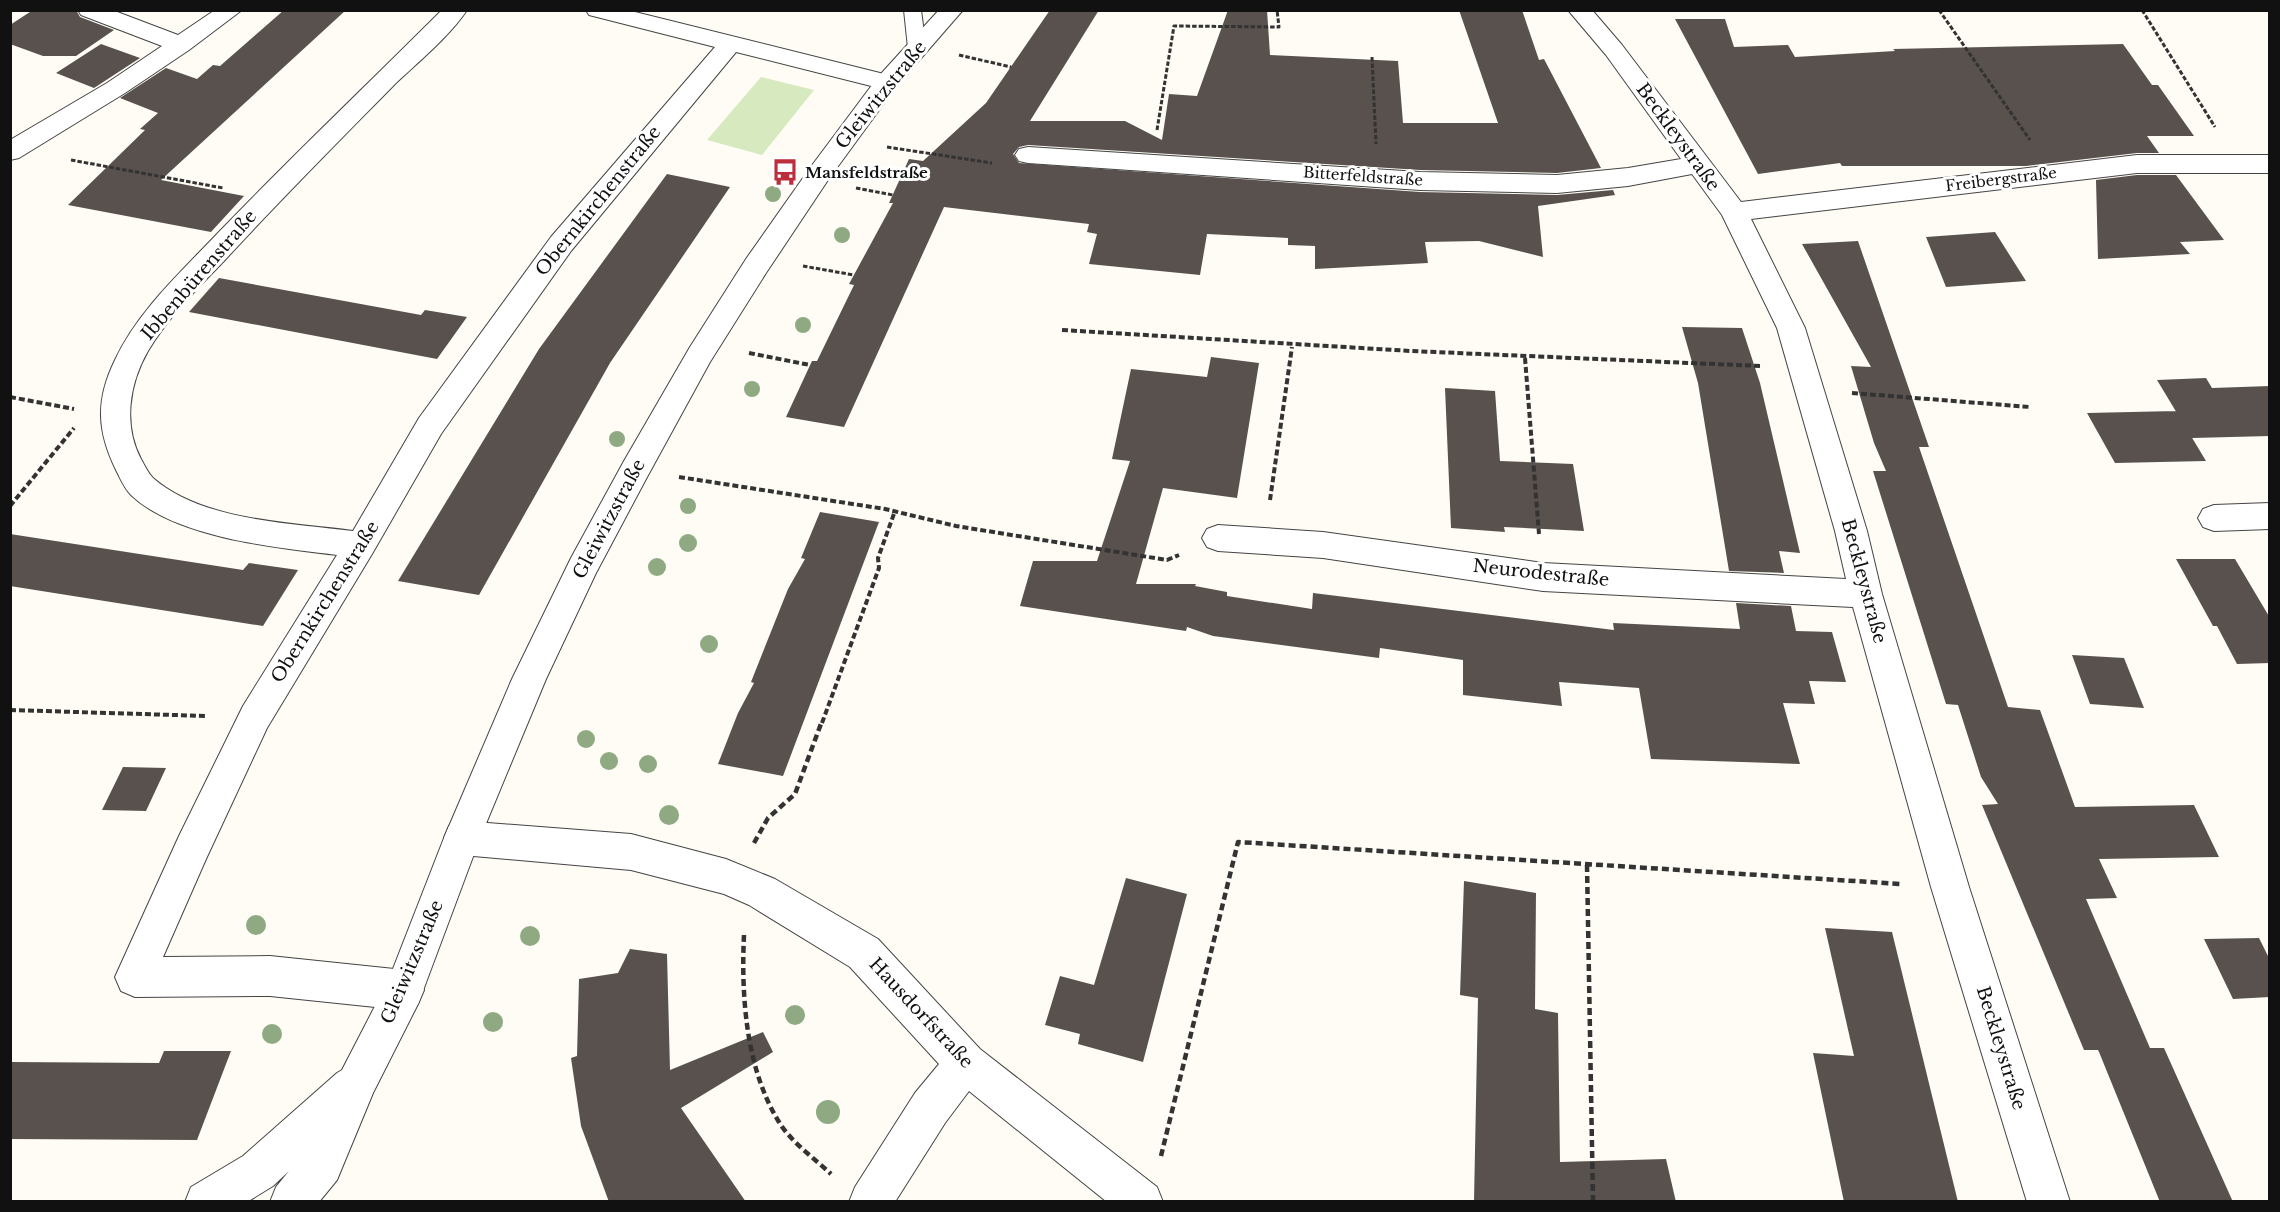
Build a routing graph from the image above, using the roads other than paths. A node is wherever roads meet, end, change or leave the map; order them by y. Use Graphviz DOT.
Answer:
graph roads {
  1 [pos="89,10"];
  2 [pos="231,10"];
  3 [pos="456,10"];
  4 [pos="597,10"];
  5 [pos="912,10"];
  6 [pos="952,10"];
  7 [pos="1579,10"];
  8 [pos="730,44"];
  9 [pos="182,45"];
  10 [pos="917,48"];
  11 [pos="887,82"];
  12 [pos="13,150"];
  13 [pos="1028,155"];
  14 [pos="1698,164"];
  15 [pos="2270,164"];
  16 [pos="1734,212"];
  17 [pos="2270,516"];
  18 [pos="2214,518"];
  19 [pos="1218,538"];
  20 [pos="362,545"];
  21 [pos="1866,594"];
  22 [pos="462,838"];
  23 [pos="404,990"];
  24 [pos="966,1063"];
  25 [pos="359,1079"];
  26 [pos="206,1202"];
  27 [pos="291,1202"];
  28 [pos="870,1202"];
  29 [pos="1143,1202"];
  30 [pos="2049,1202"];
  1 -- 9 [label="street"];
  2 -- 9 [label="street"];
  3 -- 20 [label="street, Ibbenbürenstraße"];
  4 -- 8 [label="street"];
  5 -- 10 [label="lane"];
  6 -- 10 [label="street, Gleiwitzstraße"];
  7 -- 14 [label="street, Beckleystraße"];
  8 -- 11 [label="street"];
  8 -- 20 [label="street, Obernkirchenstraße"];
  9 -- 12 [label="street"];
  10 -- 11 [label="street, Gleiwitzstraße"];
  11 -- 22 [label="street, Gleiwitzstraße"];
  13 -- 14 [label="street, Bitterfeldstraße"];
  14 -- 16 [label="street, Beckleystraße"];
  15 -- 16 [label="street, Freibergstraße"];
  16 -- 21 [label="street, Beckleystraße"];
  17 -- 18 [label="street"];
  19 -- 21 [label="street, Neurodestraße"];
  20 -- 23 [label="street, Obernkirchenstraße"];
  21 -- 30 [label="street, Beckleystraße"];
  22 -- 23 [label="street, Gleiwitzstraße"];
  22 -- 24 [label="street, Hausdorfstraße"];
  23 -- 25 [label="street, Gleiwitzstraße"];
  24 -- 28 [label="street"];
  24 -- 29 [label="street, Hausdorfstraße"];
  25 -- 26 [label="street, Gleiwitzstraße"];
  25 -- 27 [label="street, Gleiwitzstraße"];
}
